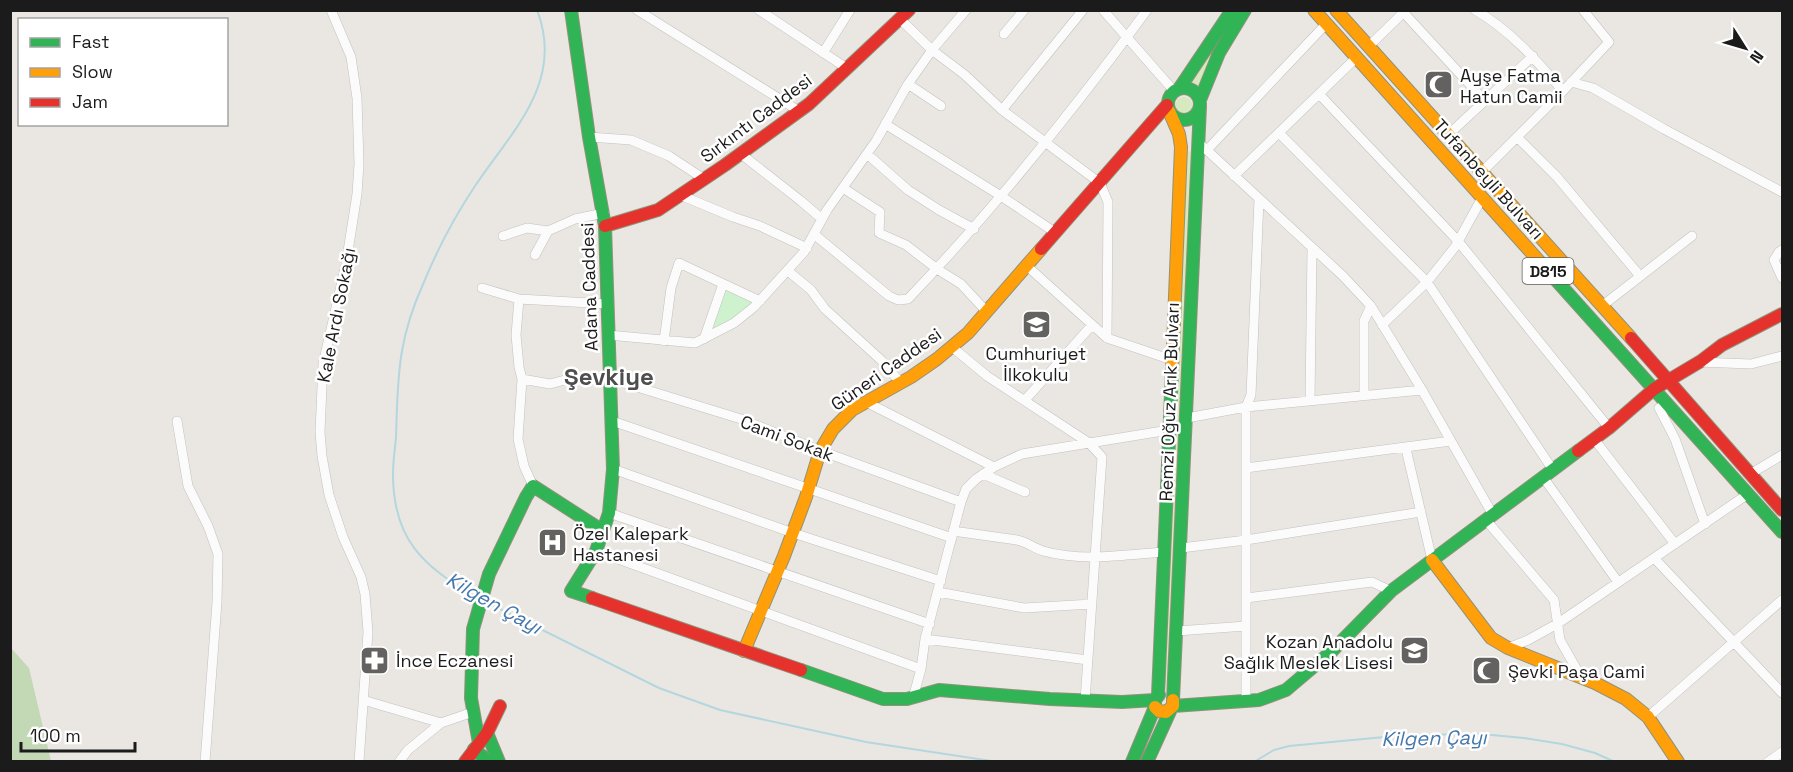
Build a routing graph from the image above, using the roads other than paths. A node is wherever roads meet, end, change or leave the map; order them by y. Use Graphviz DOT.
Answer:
graph roads {
  1 [pos="331,10"];
  2 [pos="565,10"];
  3 [pos="571,10"];
  4 [pos="579,10"];
  5 [pos="637,10"];
  6 [pos="759,10"];
  7 [pos="783,10"];
  8 [pos="850,10"];
  9 [pos="966,10"];
  10 [pos="1024,10"];
  11 [pos="1083,10"];
  12 [pos="1103,10"];
  13 [pos="1147,10"];
  14 [pos="1232,10"];
  15 [pos="1245,10"];
  16 [pos="1314,10"];
  17 [pos="1336,10"];
  18 [pos="1475,10"];
  19 [pos="1582,10"];
  20 [pos="1405,12"];
  21 [pos="904,15"];
  22 [pos="776,21"];
  23 [pos="1326,24"];
  24 [pos="573,25"];
  25 [pos="1004,34"];
  26 [pos="1127,38"];
  27 [pos="1368,47"];
  28 [pos="932,50"];
  29 [pos="824,53"];
  30 [pos="1533,56"];
  31 [pos="1356,58"];
  32 [pos="579,68"];
  33 [pos="848,69"];
  34 [pos="1571,82"];
  35 [pos="908,84"];
  36 [pos="1177,90"];
  37 [pos="1563,91"];
  38 [pos="1319,94"];
  39 [pos="1485,100"];
  40 [pos="1200,103"];
  41 [pos="941,106"];
  42 [pos="1168,108"];
  43 [pos="1002,110"];
  44 [pos="799,111"];
  45 [pos="885,124"];
  46 [pos="1279,133"];
  47 [pos="1448,135"];
  48 [pos="589,137"];
  49 [pos="1517,137"];
  50 [pos="1045,141"];
  51 [pos="1203,146"];
  52 [pos="741,154"];
  53 [pos="867,154"];
  54 [pos="1482,172"];
  55 [pos="1234,176"];
  56 [pos="704,179"];
  57 [pos="1100,183"];
  58 [pos="843,188"];
  59 [pos="1782,192"];
  60 [pos="680,195"];
  61 [pos="1001,196"];
  62 [pos="1482,198"];
  63 [pos="1259,199"];
  64 [pos="605,219"];
  65 [pos="822,219"];
  66 [pos="974,229"];
  67 [pos="548,231"];
  68 [pos="1056,233"];
  69 [pos="815,235"];
  70 [pos="502,236"];
  71 [pos="1692,236"];
  72 [pos="1458,241"];
  73 [pos="807,248"];
  74 [pos="1312,249"];
  75 [pos="1782,250"];
  76 [pos="536,255"];
  77 [pos="1027,266"];
  78 [pos="937,269"];
  79 [pos="788,271"];
  80 [pos="1640,276"];
  81 [pos="1782,278"];
  82 [pos="1427,282"];
  83 [pos="723,284"];
  84 [pos="482,288"];
  85 [pos="519,299"];
  86 [pos="760,301"];
  87 [pos="608,304"];
  88 [pos="1371,306"];
  89 [pos="1602,306"];
  90 [pos="987,312"];
  91 [pos="1782,314"];
  92 [pos="1092,325"];
  93 [pos="1382,325"];
  94 [pos="608,335"];
  95 [pos="704,339"];
  96 [pos="1107,339"];
  97 [pos="664,341"];
  98 [pos="952,347"];
  99 [pos="1782,356"];
  100 [pos="1172,360"];
  101 [pos="1698,362"];
  102 [pos="522,379"];
  103 [pos="611,379"];
  104 [pos="1668,380"];
  105 [pos="901,383"];
  106 [pos="1654,389"];
  107 [pos="1422,390"];
  108 [pos="1364,395"];
  109 [pos="1025,400"];
  110 [pos="1310,400"];
  111 [pos="866,402"];
  112 [pos="1667,403"];
  113 [pos="1246,406"];
  114 [pos="1187,418"];
  115 [pos="177,421"];
  116 [pos="612,421"];
  117 [pos="1609,428"];
  118 [pos="1168,430"];
  119 [pos="1594,439"];
  120 [pos="1451,441"];
  121 [pos="1089,443"];
  122 [pos="1406,448"];
  123 [pos="821,451"];
  124 [pos="1782,455"];
  125 [pos="994,467"];
  126 [pos="1246,468"];
  127 [pos="613,469"];
  128 [pos="983,474"];
  129 [pos="1548,474"];
  130 [pos="1750,474"];
  131 [pos="533,486"];
  132 [pos="809,490"];
  133 [pos="1025,492"];
  134 [pos="1748,494"];
  135 [pos="961,502"];
  136 [pos="1782,510"];
  137 [pos="1421,512"];
  138 [pos="609,513"];
  139 [pos="1490,517"];
  140 [pos="1705,524"];
  141 [pos="603,531"];
  142 [pos="1782,532"];
  143 [pos="793,533"];
  144 [pos="953,534"];
  145 [pos="1246,540"];
  146 [pos="1675,544"];
  147 [pos="1181,548"];
  148 [pos="596,551"];
  149 [pos="1164,552"];
  150 [pos="1095,558"];
  151 [pos="1654,558"];
  152 [pos="1432,560"];
  153 [pos="778,572"];
  154 [pos="941,581"];
  155 [pos="1618,582"];
  156 [pos="1391,591"];
  157 [pos="938,592"];
  158 [pos="1246,598"];
  159 [pos="1782,600"];
  160 [pos="1092,604"];
  161 [pos="763,613"];
  162 [pos="930,624"];
  163 [pos="1557,624"];
  164 [pos="1246,626"];
  165 [pos="1178,631"];
  166 [pos="925,639"];
  167 [pos="1735,642"];
  168 [pos="1508,648"];
  169 [pos="744,651"];
  170 [pos="1088,660"];
  171 [pos="921,669"];
  172 [pos="1581,678"];
  173 [pos="1782,693"];
  174 [pos="913,698"];
  175 [pos="363,700"];
  176 [pos="1085,701"];
  177 [pos="1156,701"];
  178 [pos="1246,701"];
  179 [pos="1172,705"];
  180 [pos="500,706"];
  181 [pos="473,712"];
  182 [pos="1648,717"];
  183 [pos="441,723"];
  184 [pos="480,742"];
  185 [pos="1782,752"];
  186 [pos="206,762"];
  187 [pos="359,762"];
  188 [pos="399,762"];
  189 [pos="465,762"];
  190 [pos="489,762"];
  191 [pos="499,762"];
  192 [pos="1132,762"];
  193 [pos="1147,762"];
  194 [pos="1678,762"];
  195 [pos="1768,762"];
  1 -- 175 [label="street, Kale Ardı Sokağı"];
  2 -- 32 [label="main road"];
  3 -- 24 [label="main road, Adana Caddesi"];
  4 -- 24 [label="main road"];
  5 -- 44 [label="street"];
  6 -- 22 [label="street"];
  7 -- 22 [label="street"];
  8 -- 29 [label="street"];
  9 -- 28 [label="street"];
  10 -- 25 [label="street"];
  11 -- 43 [label="street"];
  12 -- 26 [label="street"];
  13 -- 26 [label="street"];
  14 -- 36 [label="main road, Güneri Caddesi"];
  15 -- 40 [label="main road"];
  16 -- 23 [label="main road, Tufanbeyli Bulvarı / D815"];
  17 -- 27 [label="main road, Tufanbeyli Bulvarı / D815"];
  18 -- 30 [label="street"];
  19 -- 34 [label="street"];
  20 -- 27 [label="street"];
  20 -- 39 [label="street"];
  21 -- 28 [label="street"];
  21 -- 33 [label="main road, Sırkıntı Caddesi"];
  22 -- 29 [label="street"];
  23 -- 31 [label="main road, Tufanbeyli Bulvarı / D815"];
  23 -- 51 [label="street"];
  24 -- 32 [label="main road, Adana Caddesi"];
  26 -- 36 [label="street"];
  26 -- 50 [label="street"];
  27 -- 47 [label="main road, Tufanbeyli Bulvarı / D815"];
  28 -- 35 [label="street"];
  28 -- 43 [label="street"];
  29 -- 33 [label="street"];
  30 -- 37 [label="street"];
  30 -- 39 [label="street"];
  31 -- 38 [label="street"];
  31 -- 62 [label="main road, Tufanbeyli Bulvarı / D815"];
  32 -- 48 [label="main road, Adana Caddesi"];
  33 -- 44 [label="main road, Sırkıntı Caddesi"];
  34 -- 37 [label="street"];
  34 -- 59 [label="street"];
  35 -- 41 [label="street"];
  35 -- 45 [label="street"];
  36 -- 40 [label="main road"];
  36 -- 42 [label="main road, Güneri Caddesi"];
  37 -- 49 [label="street"];
  38 -- 46 [label="street"];
  38 -- 72 [label="street"];
  39 -- 47 [label="street"];
  40 -- 42 [label="main road"];
  40 -- 51 [label="main road, Remzi Oğuz Arık Bulvarı"];
  42 -- 57 [label="main road, Güneri Caddesi"];
  42 -- 100 [label="main road, Remzi Oğuz Arık Bulvarı"];
  43 -- 50 [label="street"];
  44 -- 52 [label="main road, Sırkıntı Caddesi"];
  45 -- 53 [label="street"];
  45 -- 61 [label="street"];
  46 -- 55 [label="street"];
  46 -- 82 [label="street"];
  47 -- 54 [label="main road, Tufanbeyli Bulvarı / D815"];
  48 -- 56 [label="street"];
  48 -- 64 [label="main road, Adana Caddesi"];
  49 -- 54 [label="street"];
  49 -- 80 [label="street"];
  50 -- 57 [label="street"];
  50 -- 61 [label="street"];
  51 -- 55 [label="street"];
  51 -- 114 [label="main road, Remzi Oğuz Arık Bulvarı"];
  52 -- 56 [label="main road, Sırkıntı Caddesi"];
  52 -- 65 [label="street"];
  53 -- 58 [label="street"];
  53 -- 66 [label="street"];
  54 -- 89 [label="main road, Tufanbeyli Bulvarı / D815"];
  55 -- 63 [label="street"];
  56 -- 60 [label="main road, Sırkıntı Caddesi"];
  57 -- 68 [label="main road, Güneri Caddesi"];
  57 -- 96 [label="street"];
  58 -- 65 [label="street"];
  58 -- 78 [label="street"];
  60 -- 64 [label="main road, Sırkıntı Caddesi"];
  60 -- 73 [label="street"];
  61 -- 66 [label="street"];
  61 -- 68 [label="street"];
  62 -- 72 [label="street"];
  62 -- 106 [label="main road, Tufanbeyli Bulvarı / D815"];
  63 -- 74 [label="street"];
  63 -- 113 [label="street"];
  64 -- 67 [label="street"];
  64 -- 87 [label="main road, Adana Caddesi"];
  65 -- 69 [label="street"];
  66 -- 78 [label="street"];
  67 -- 70 [label="street"];
  67 -- 76 [label="street"];
  68 -- 77 [label="main road, Güneri Caddesi"];
  69 -- 73 [label="street"];
  69 -- 78 [label="street"];
  71 -- 80 [label="street"];
  72 -- 82 [label="street"];
  72 -- 117 [label="street"];
  73 -- 79 [label="street"];
  74 -- 88 [label="street"];
  74 -- 110 [label="street"];
  75 -- 81 [label="street"];
  77 -- 90 [label="main road, Güneri Caddesi"];
  77 -- 92 [label="street"];
  78 -- 90 [label="street"];
  79 -- 86 [label="street"];
  79 -- 105 [label="street"];
  80 -- 89 [label="street"];
  82 -- 93 [label="street"];
  82 -- 129 [label="street"];
  83 -- 86 [label="street"];
  83 -- 95 [label="street"];
  83 -- 97 [label="street"];
  84 -- 85 [label="street"];
  85 -- 87 [label="street"];
  85 -- 102 [label="street"];
  86 -- 95 [label="street"];
  87 -- 94 [label="main road, Adana Caddesi"];
  88 -- 93 [label="street"];
  88 -- 108 [label="street"];
  89 -- 104 [label="main road, Tufanbeyli Bulvarı / D815"];
  90 -- 98 [label="main road, Güneri Caddesi"];
  91 -- 101 [label="main road"];
  92 -- 96 [label="street"];
  92 -- 109 [label="street"];
  93 -- 107 [label="street"];
  94 -- 97 [label="street"];
  94 -- 103 [label="main road, Adana Caddesi"];
  95 -- 97 [label="street"];
  96 -- 100 [label="street"];
  98 -- 105 [label="main road, Güneri Caddesi"];
  98 -- 109 [label="street"];
  99 -- 101 [label="street"];
  100 -- 118 [label="main road, Remzi Oğuz Arık Bulvarı"];
  101 -- 104 [label="main road"];
  102 -- 103 [label="street, Cami Sokak"];
  102 -- 131 [label="street"];
  103 -- 116 [label="main road, Adana Caddesi"];
  103 -- 123 [label="street, Cami Sokak"];
  104 -- 106 [label="main road"];
  104 -- 130 [label="main road, Tufanbeyli Bulvarı / D815"];
  105 -- 111 [label="main road, Güneri Caddesi"];
  106 -- 112 [label="main road, Tufanbeyli Bulvarı / D815"];
  106 -- 117 [label="main road"];
  107 -- 108 [label="street"];
  107 -- 120 [label="street"];
  108 -- 110 [label="street"];
  109 -- 121 [label="street"];
  110 -- 113 [label="street"];
  111 -- 123 [label="main road, Güneri Caddesi"];
  111 -- 125 [label="street"];
  112 -- 134 [label="main road, Tufanbeyli Bulvarı / D815"];
  112 -- 140 [label="street"];
  113 -- 114 [label="street"];
  113 -- 126 [label="street"];
  114 -- 147 [label="main road, Remzi Oğuz Arık Bulvarı"];
  115 -- 186 [label="street"];
  116 -- 127 [label="main road, Adana Caddesi"];
  116 -- 132 [label="street"];
  117 -- 119 [label="main road"];
  118 -- 121 [label="street"];
  118 -- 149 [label="main road, Remzi Oğuz Arık Bulvarı"];
  119 -- 129 [label="main road"];
  119 -- 146 [label="street"];
  120 -- 122 [label="street"];
  120 -- 139 [label="street"];
  121 -- 125 [label="street"];
  121 -- 150 [label="street"];
  122 -- 126 [label="street"];
  122 -- 137 [label="street"];
  123 -- 132 [label="main road, Güneri Caddesi"];
  123 -- 135 [label="street, Cami Sokak"];
  124 -- 130 [label="street"];
  125 -- 128 [label="street"];
  126 -- 145 [label="street"];
  127 -- 138 [label="main road, Adana Caddesi"];
  127 -- 143 [label="street"];
  128 -- 133 [label="street"];
  128 -- 135 [label="street"];
  129 -- 139 [label="main road"];
  129 -- 155 [label="street"];
  130 -- 136 [label="main road, Tufanbeyli Bulvarı / D815"];
  131 -- 141 [label="main road"];
  131 -- 181 [label="main road"];
  132 -- 143 [label="main road, Güneri Caddesi"];
  132 -- 144 [label="street"];
  134 -- 140 [label="street"];
  134 -- 142 [label="main road, Tufanbeyli Bulvarı / D815"];
  135 -- 144 [label="street"];
  137 -- 145 [label="street"];
  137 -- 152 [label="street"];
  138 -- 141 [label="main road, Adana Caddesi"];
  138 -- 153 [label="street"];
  139 -- 152 [label="main road"];
  139 -- 163 [label="street"];
  140 -- 146 [label="street"];
  141 -- 148 [label="main road, Adana Caddesi"];
  143 -- 153 [label="main road, Güneri Caddesi"];
  143 -- 154 [label="street"];
  144 -- 150 [label="street"];
  144 -- 154 [label="street"];
  145 -- 147 [label="street"];
  145 -- 158 [label="street"];
  146 -- 151 [label="street"];
  147 -- 165 [label="main road, Remzi Oğuz Arık Bulvarı"];
  148 -- 161 [label="street"];
  148 -- 169 [label="main road, Adana Caddesi"];
  149 -- 150 [label="street"];
  149 -- 177 [label="main road, Remzi Oğuz Arık Bulvarı"];
  150 -- 160 [label="street"];
  151 -- 155 [label="street"];
  151 -- 167 [label="street"];
  152 -- 156 [label="main road"];
  152 -- 168 [label="main road"];
  153 -- 161 [label="main road, Güneri Caddesi"];
  153 -- 162 [label="street"];
  154 -- 157 [label="street"];
  155 -- 163 [label="street"];
  156 -- 158 [label="street"];
  156 -- 178 [label="main road"];
  157 -- 160 [label="street"];
  157 -- 162 [label="street"];
  158 -- 164 [label="street"];
  159 -- 167 [label="street"];
  160 -- 170 [label="street"];
  161 -- 169 [label="main road, Güneri Caddesi"];
  161 -- 171 [label="street"];
  162 -- 166 [label="street"];
  163 -- 168 [label="street"];
  163 -- 172 [label="street"];
  164 -- 165 [label="street"];
  164 -- 178 [label="street"];
  165 -- 179 [label="main road, Remzi Oğuz Arık Bulvarı"];
  166 -- 170 [label="street"];
  166 -- 171 [label="street"];
  167 -- 173 [label="street"];
  167 -- 182 [label="street"];
  168 -- 172 [label="main road"];
  169 -- 174 [label="main road"];
  170 -- 176 [label="street"];
  171 -- 174 [label="street"];
  172 -- 182 [label="main road"];
  174 -- 176 [label="main road"];
  175 -- 183 [label="street"];
  175 -- 187 [label="street, Kale Ardı Sokağı"];
  176 -- 177 [label="main road"];
  177 -- 179 [label="main road"];
  177 -- 192 [label="main road, Remzi Oğuz Arık Bulvarı"];
  178 -- 179 [label="main road"];
  179 -- 193 [label="main road, Remzi Oğuz Arık Bulvarı"];
  180 -- 184 [label="main road"];
  181 -- 183 [label="street"];
  181 -- 184 [label="main road"];
  182 -- 194 [label="main road"];
  183 -- 188 [label="street"];
  184 -- 189 [label="main road"];
  184 -- 190 [label="main road"];
  184 -- 191 [label="main road"];
  185 -- 195 [label="street"];
}
